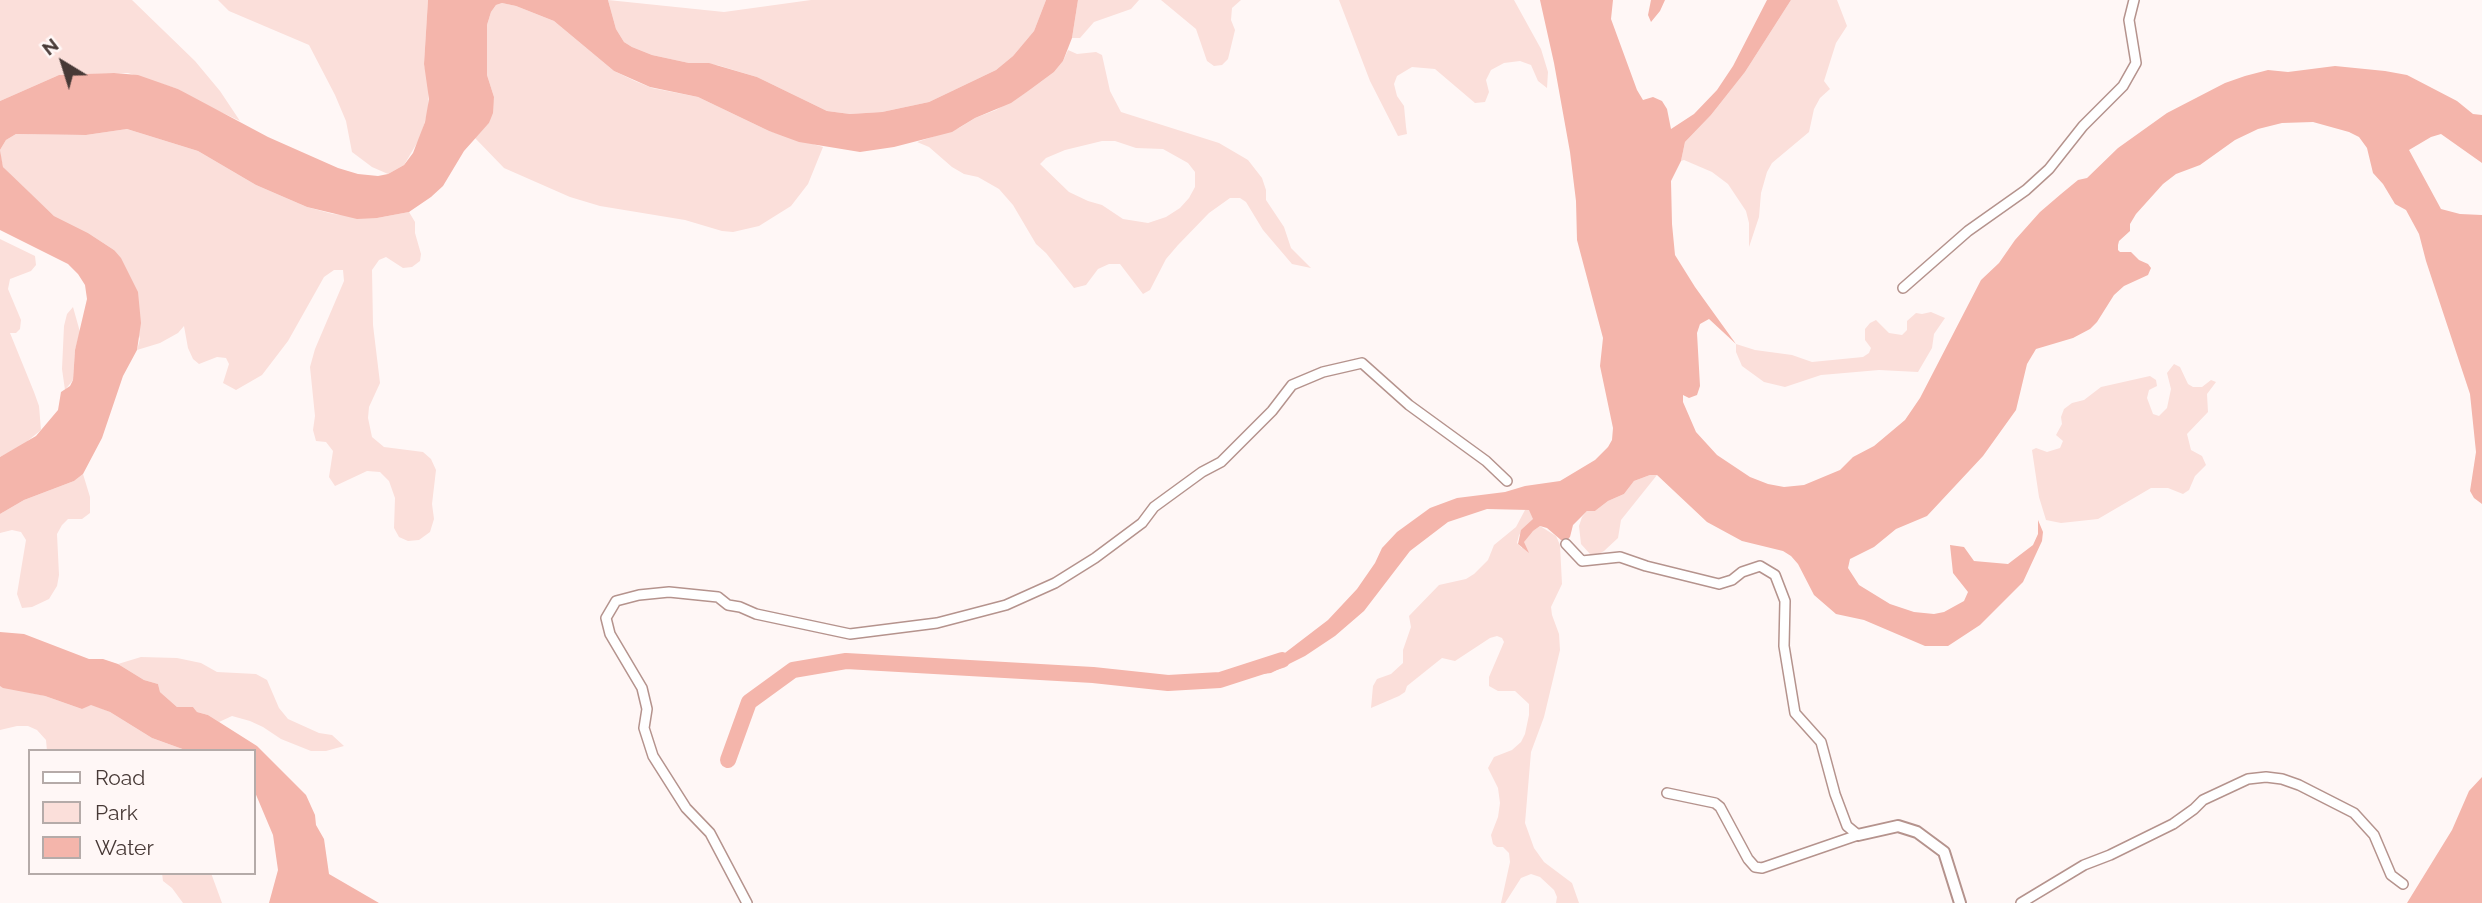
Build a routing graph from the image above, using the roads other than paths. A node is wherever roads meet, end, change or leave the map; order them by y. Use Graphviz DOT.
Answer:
graph roads {
  1 [pos="2134,0"];
  2 [pos="1903,288"];
  3 [pos="1507,481"];
  4 [pos="1566,544"];
  5 [pos="1667,793"];
  6 [pos="1858,835"];
  7 [pos="2403,884"];
  8 [pos="747,903"];
  9 [pos="1960,903"];
  10 [pos="2021,903"];
  1 -- 2 [label="street"];
  3 -- 8 [label="street"];
  4 -- 6 [label="street"];
  5 -- 6 [label="street"];
  6 -- 9 [label="street"];
  7 -- 10 [label="street"];
}
